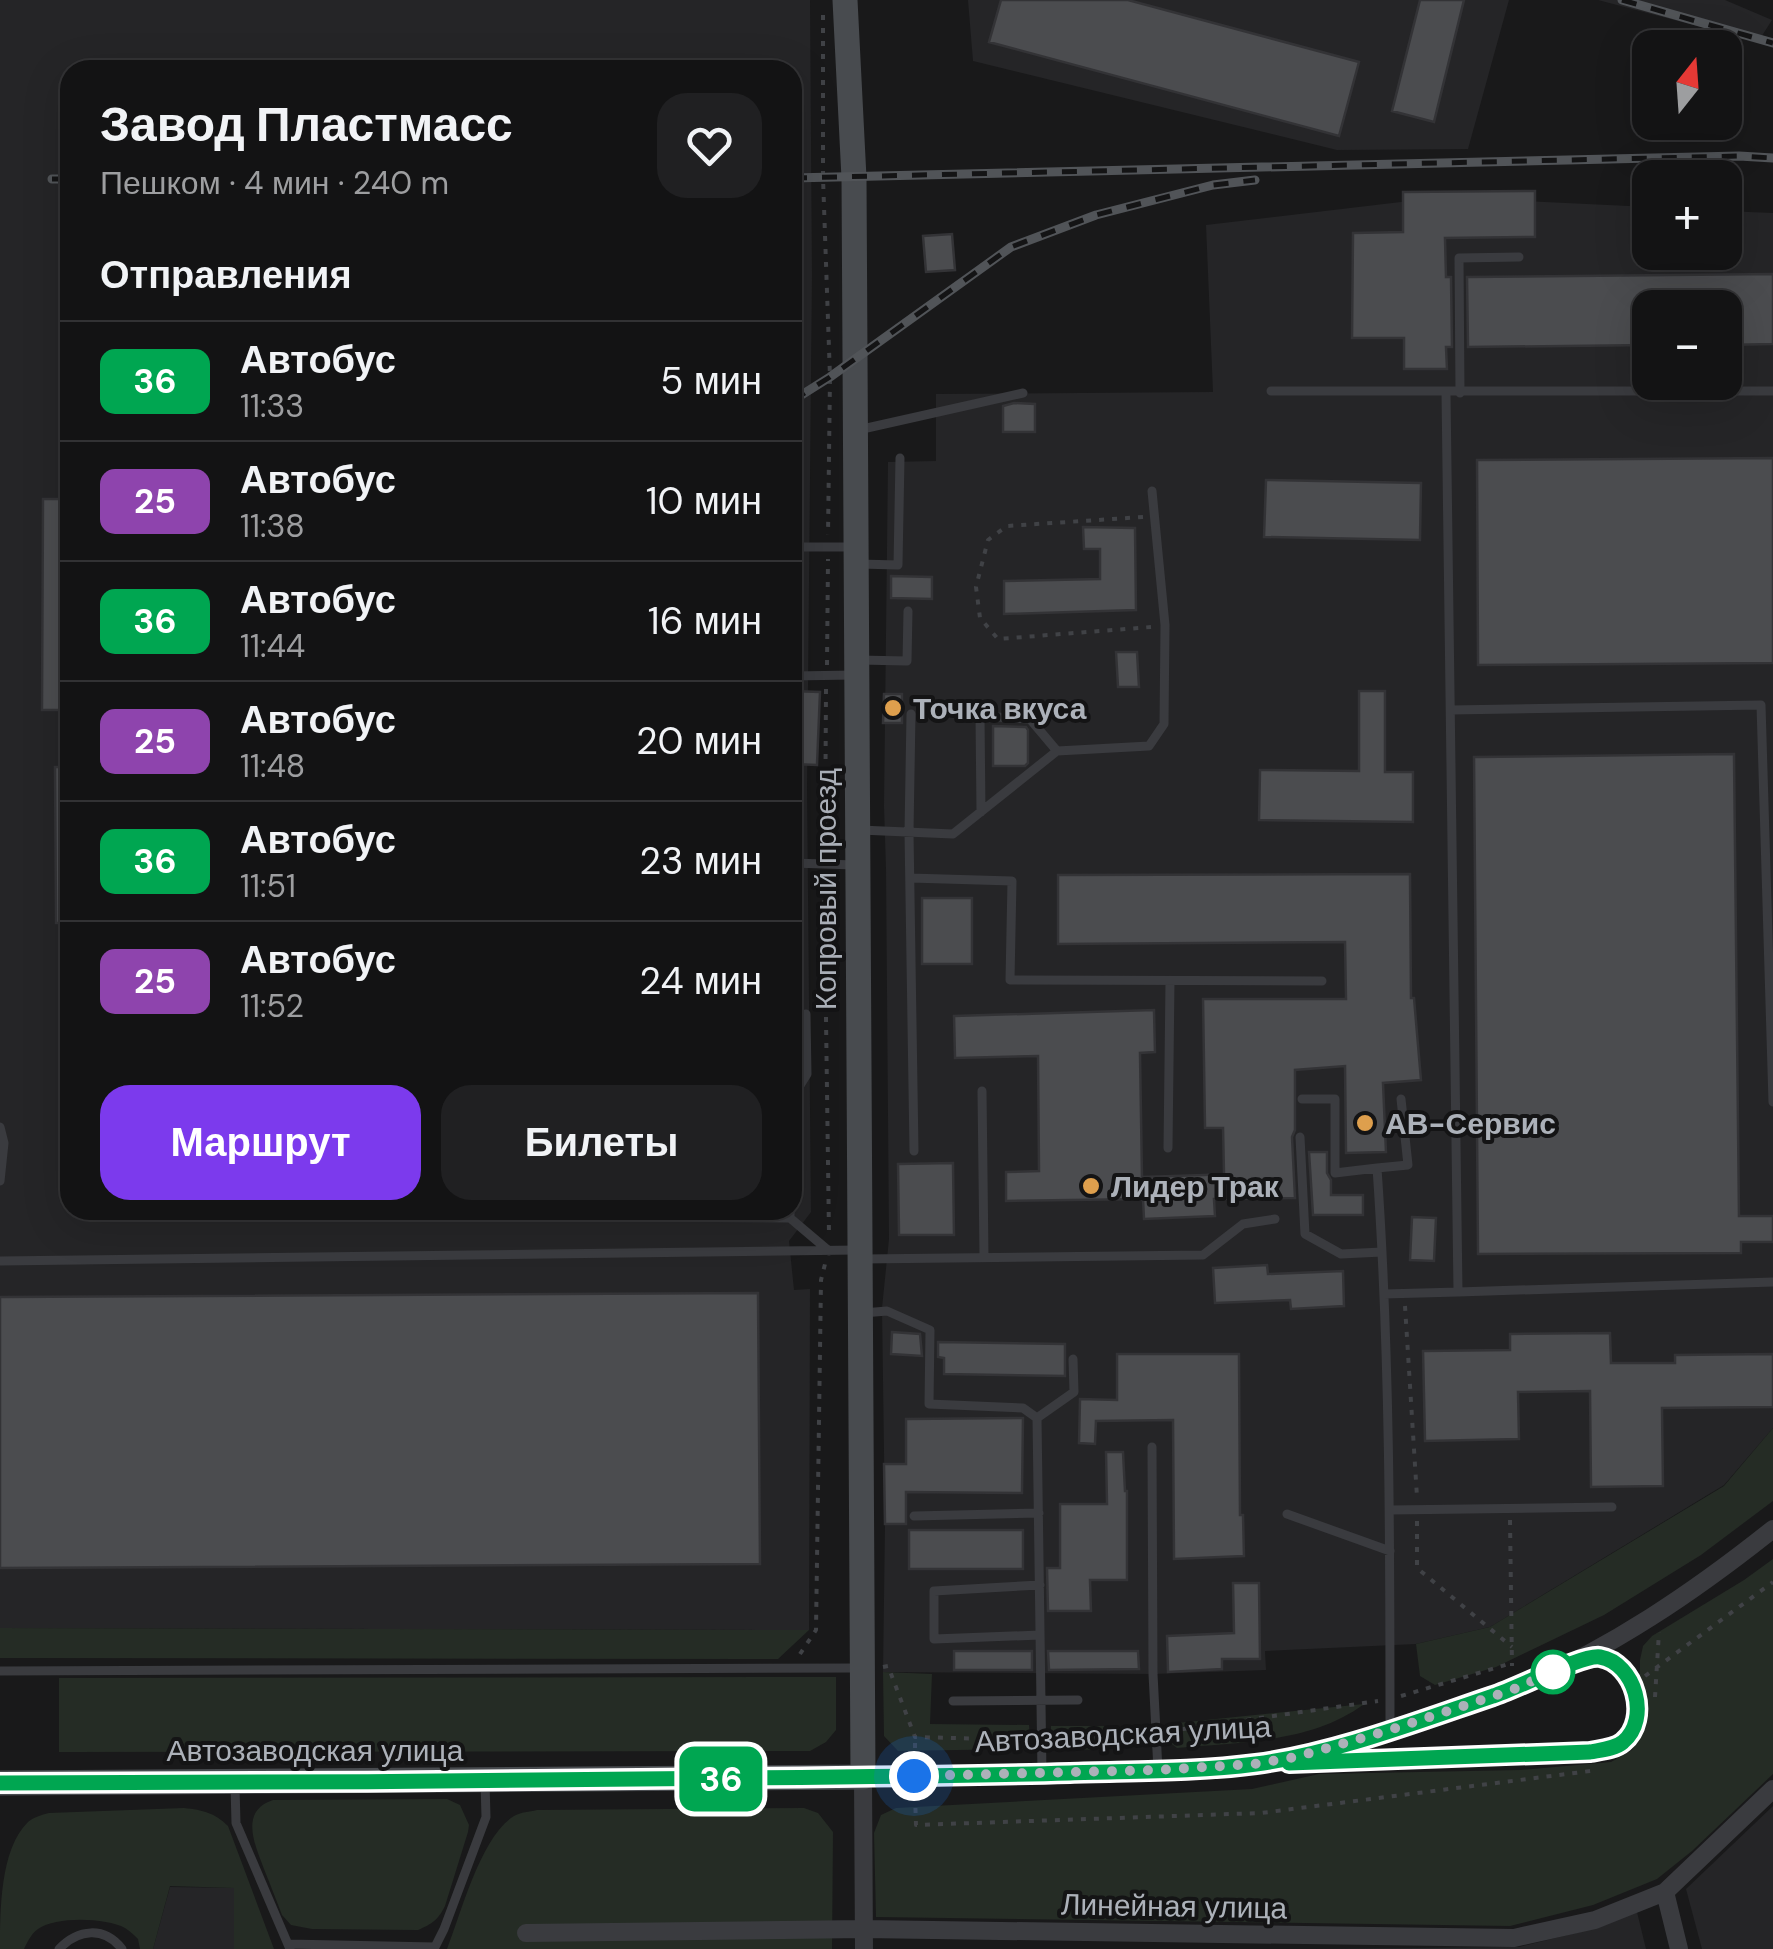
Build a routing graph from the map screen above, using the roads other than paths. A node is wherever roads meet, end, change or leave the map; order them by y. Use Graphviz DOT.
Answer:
graph roads {
  1 [pos="845,0"];
  2 [pos="1519,258"];
  3 [pos="1271,391"];
  4 [pos="1773,391"];
  5 [pos="1460,392"];
  6 [pos="1022,393"];
  7 [pos="1446,393"];
  8 [pos="855,431"];
  9 [pos="900,458"];
  10 [pos="1152,491"];
  11 [pos="802,547"];
  12 [pos="856,555"];
  13 [pos="908,612"];
  14 [pos="856,667"];
  15 [pos="802,676"];
  16 [pos="1761,705"];
  17 [pos="1773,705"];
  18 [pos="1451,710"];
  19 [pos="912,714"];
  20 [pos="1762,732"];
  21 [pos="1773,736"];
  22 [pos="1057,751"];
  23 [pos="981,812"];
  24 [pos="857,830"];
  25 [pos="909,832"];
  26 [pos="802,864"];
  27 [pos="858,865"];
  28 [pos="910,878"];
  29 [pos="1170,980"];
  30 [pos="1322,981"];
  31 [pos="806,1014"];
  32 [pos="802,1082"];
  33 [pos="982,1091"];
  34 [pos="1302,1099"];
  35 [pos="1401,1099"];
  36 [pos="1773,1102"];
  37 [pos="0,1127"];
  38 [pos="1300,1137"];
  39 [pos="1168,1148"];
  40 [pos="914,1151"];
  41 [pos="1377,1168"];
  42 [pos="0,1181"];
  43 [pos="1275,1219"];
  44 [pos="796,1220"];
  45 [pos="829,1251"];
  46 [pos="1382,1252"];
  47 [pos="860,1254"];
  48 [pos="984,1257"];
  49 [pos="0,1261"];
  50 [pos="1773,1282"];
  51 [pos="1458,1292"];
  52 [pos="1384,1294"];
  53 [pos="860,1313"];
  54 [pos="1074,1359"];
  55 [pos="1037,1418"];
  56 [pos="1152,1447"];
  57 [pos="1612,1507"];
  58 [pos="1390,1510"];
  59 [pos="1038,1513"];
  60 [pos="1287,1514"];
  61 [pos="914,1516"];
  62 [pos="1773,1529"];
  63 [pos="1390,1551"];
  64 [pos="1040,1585"];
  65 [pos="1040,1636"];
  66 [pos="1584,1658"];
  67 [pos="862,1668"];
  68 [pos="0,1671"];
  69 [pos="1041,1700"];
  70 [pos="1078,1700"];
  71 [pos="953,1701"];
  72 [pos="1390,1730"];
  73 [pos="1254,1764"];
  74 [pos="1158,1770"];
  75 [pos="1042,1774"];
  76 [pos="862,1777"];
  77 [pos="486,1781"];
  78 [pos="0,1783"];
  79 [pos="234,1783"];
  80 [pos="1773,1789"];
  81 [pos="1664,1892"];
  82 [pos="864,1929"];
  83 [pos="526,1933"];
  84 [pos="289,1947"];
  85 [pos="59,1948"];
  86 [pos="434,1948"];
  87 [pos="122,1949"];
  88 [pos="864,1949"];
  89 [pos="1679,1949"];
  1 -- 8 [label="main road, Копровый проезд"];
  2 -- 5 [label="lane"];
  3 -- 7 [label="lane"];
  4 -- 5 [label="lane"];
  5 -- 7 [label="lane"];
  6 -- 8 [label="lane"];
  7 -- 18 [label="lane"];
  8 -- 12 [label="main road, Копровый проезд"];
  9 -- 12 [label="lane"];
  10 -- 22 [label="lane"];
  11 -- 12 [label="lane"];
  12 -- 14 [label="main road, Копровый проезд"];
  13 -- 14 [label="lane"];
  14 -- 15 [label="lane"];
  14 -- 24 [label="main road, Копровый проезд"];
  16 -- 17 [label="lane"];
  16 -- 18 [label="lane"];
  16 -- 20 [label="lane"];
  18 -- 51 [label="lane"];
  19 -- 25 [label="lane"];
  20 -- 21 [label="lane"];
  20 -- 36 [label="lane"];
  22 -- 23 [label="lane"];
  22 -- 23 [label="lane"];
  23 -- 25 [label="lane"];
  24 -- 25 [label="lane"];
  24 -- 27 [label="main road, Копровый проезд"];
  25 -- 28 [label="lane"];
  26 -- 27 [label="lane"];
  27 -- 47 [label="main road, Копровый проезд"];
  28 -- 29 [label="lane"];
  28 -- 40 [label="lane"];
  29 -- 30 [label="lane"];
  29 -- 39 [label="lane"];
  31 -- 32 [label="lane"];
  33 -- 48 [label="lane"];
  34 -- 41 [label="lane"];
  35 -- 41 [label="lane"];
  37 -- 42 [label="lane"];
  38 -- 46 [label="lane"];
  41 -- 46 [label="lane"];
  43 -- 48 [label="lane"];
  44 -- 45 [label="lane"];
  45 -- 47 [label="lane"];
  45 -- 49 [label="lane"];
  46 -- 52 [label="lane"];
  47 -- 48 [label="lane"];
  47 -- 53 [label="main road, Копровый проезд"];
  50 -- 51 [label="lane"];
  51 -- 52 [label="lane"];
  52 -- 58 [label="lane"];
  53 -- 55 [label="lane"];
  53 -- 67 [label="main road, Копровый проезд"];
  54 -- 55 [label="lane"];
  55 -- 59 [label="lane"];
  56 -- 74 [label="lane"];
  57 -- 58 [label="lane"];
  58 -- 63 [label="lane"];
  59 -- 61 [label="lane"];
  59 -- 64 [label="lane"];
  60 -- 63 [label="lane"];
  62 -- 66 [label="street, Автозаводская улица"];
  63 -- 72 [label="lane"];
  64 -- 65 [label="lane"];
  64 -- 65 [label="lane"];
  65 -- 69 [label="lane"];
  66 -- 72 [label="street, Автозаводская улица"];
  66 -- 73 [label="street"];
  67 -- 68 [label="lane"];
  67 -- 76 [label="main road, Копровый проезд"];
  69 -- 70 [label="lane"];
  69 -- 71 [label="lane"];
  69 -- 75 [label="lane"];
  72 -- 73 [label="street, Автозаводская улица"];
  73 -- 74 [label="street, Автозаводская улица"];
  74 -- 75 [label="street, Автозаводская улица"];
  75 -- 76 [label="street, Автозаводская улица"];
  76 -- 77 [label="main road, Автозаводская улица"];
  76 -- 82 [label="street"];
  77 -- 79 [label="main road, Автозаводская улица"];
  77 -- 86 [label="lane"];
  78 -- 79 [label="main road, Автозаводская улица"];
  79 -- 84 [label="lane"];
  80 -- 81 [label="street, Линейная улица"];
  81 -- 82 [label="street, Линейная улица"];
  81 -- 89 [label="street"];
  82 -- 83 [label="street, Линейная улица"];
  82 -- 88 [label="street"];
  84 -- 86 [label="lane"];
  85 -- 87 [label="lane"];
}
